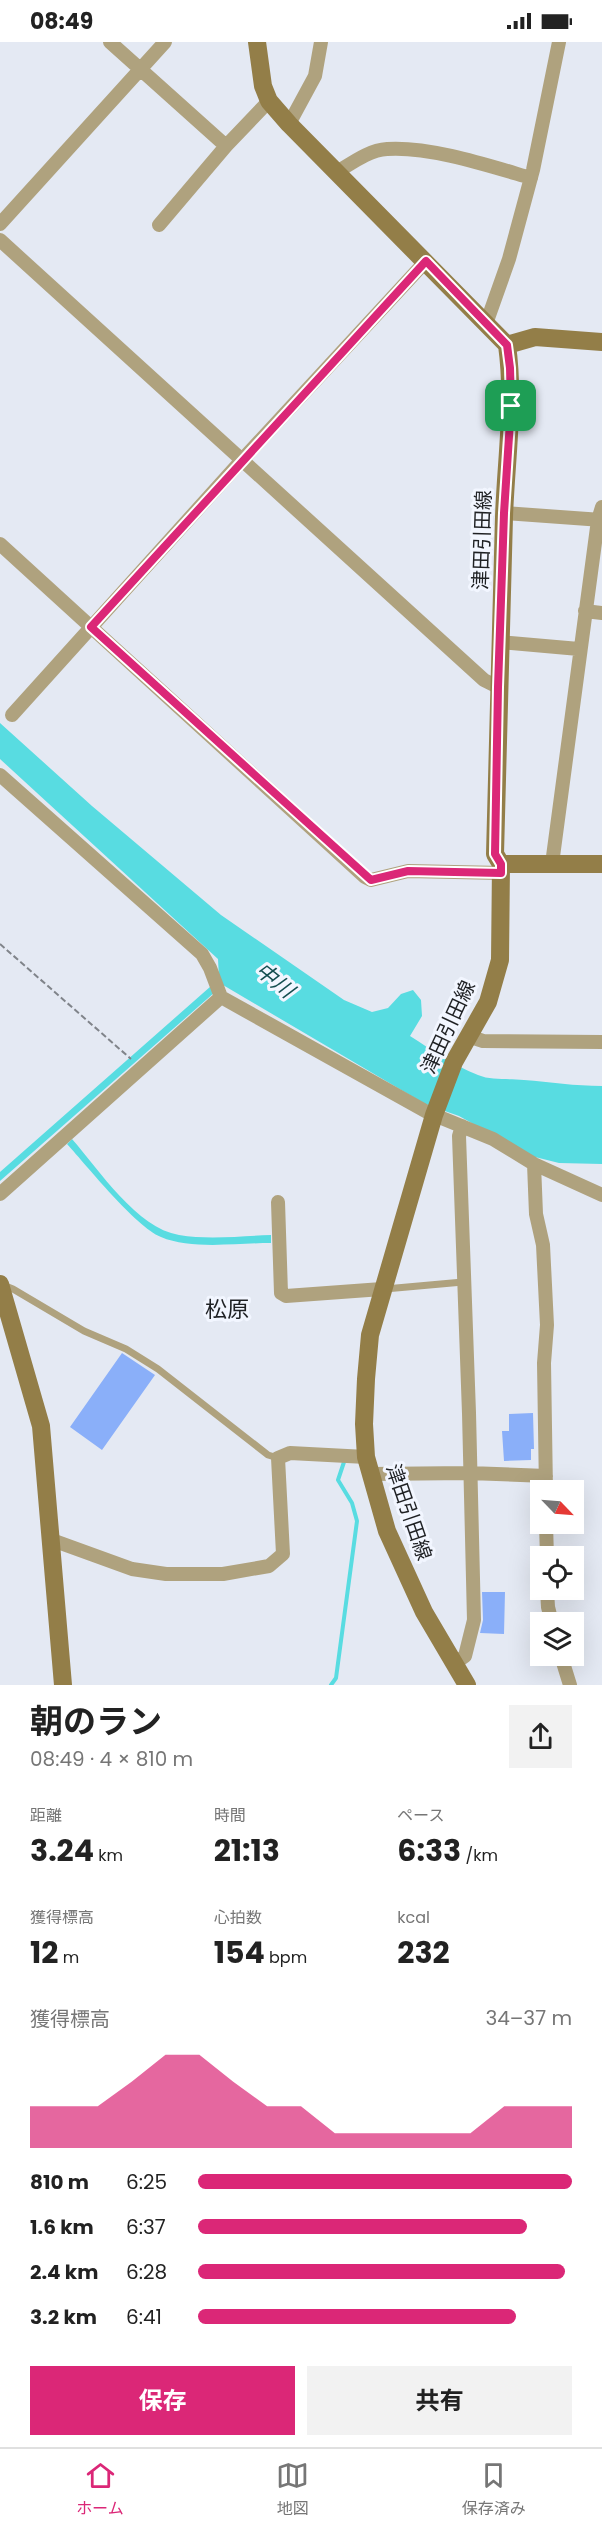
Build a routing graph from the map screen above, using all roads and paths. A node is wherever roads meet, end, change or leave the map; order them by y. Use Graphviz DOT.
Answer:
graph roads {
  1 [pos="110,42"];
  2 [pos="165,42"];
  3 [pos="257,42"];
  4 [pos="321,42"];
  5 [pos="559,42"];
  6 [pos="140,69"];
  7 [pos="269,101"];
  8 [pos="289,124"];
  9 [pos="226,146"];
  10 [pos="337,172"];
  11 [pos="531,178"];
  12 [pos="0,224"];
  13 [pos="159,225"];
  14 [pos="0,240"];
  15 [pos="426,261"];
  16 [pos="486,324"];
  17 [pos="602,342"];
  18 [pos="507,345"];
  19 [pos="242,460"];
  20 [pos="504,513"];
  21 [pos="600,516"];
  22 [pos="0,544"];
  23 [pos="585,611"];
  24 [pos="602,613"];
  25 [pos="91,627"];
  26 [pos="500,642"];
  27 [pos="579,649"];
  28 [pos="498,687"];
  29 [pos="12,715"];
  30 [pos="0,775"];
  31 [pos="552,864"];
  32 [pos="602,864"];
  33 [pos="501,868"];
  34 [pos="0,944"];
  35 [pos="221,997"];
  36 [pos="468,1036"];
  37 [pos="602,1042"];
  38 [pos="141,1068"];
  39 [pos="435,1112"];
  40 [pos="462,1126"];
  41 [pos="534,1164"];
  42 [pos="0,1194"];
  43 [pos="602,1195"];
  44 [pos="278,1202"];
  45 [pos="463,1282"];
  46 [pos="0,1284"];
  47 [pos="382,1289"];
  48 [pos="278,1458"];
  49 [pos="369,1465"];
  50 [pos="469,1473"];
  51 [pos="546,1476"];
  52 [pos="546,1480"];
  53 [pos="52,1540"];
  54 [pos="454,1663"];
  55 [pos="564,1666"];
  56 [pos="63,1685"];
  57 [pos="467,1685"];
  58 [pos="570,1685"];
  1 -- 6 [label="street"];
  2 -- 6 [label="street"];
  3 -- 7 [label="main road"];
  4 -- 8 [label="street"];
  5 -- 11 [label="street"];
  6 -- 9 [label="street"];
  6 -- 12 [label="street"];
  7 -- 8 [label="main road"];
  7 -- 9 [label="street"];
  8 -- 10 [label="main road"];
  9 -- 13 [label="street"];
  10 -- 11 [label="street"];
  10 -- 15 [label="main road"];
  11 -- 16 [label="street"];
  14 -- 19 [label="street"];
  15 -- 16 [label="main road"];
  15 -- 19 [label="street"];
  16 -- 18 [label="main road"];
  17 -- 18 [label="main road"];
  18 -- 20 [label="main road, 津田引田線"];
  19 -- 25 [label="street"];
  19 -- 28 [label="street"];
  20 -- 21 [label="street"];
  20 -- 26 [label="main road, 津田引田線"];
  21 -- 23 [label="street"];
  22 -- 25 [label="street"];
  23 -- 24 [label="street"];
  23 -- 27 [label="street"];
  25 -- 29 [label="street"];
  25 -- 33 [label="street"];
  26 -- 27 [label="street"];
  26 -- 28 [label="main road, 津田引田線"];
  27 -- 31 [label="street"];
  28 -- 33 [label="main road, 津田引田線"];
  30 -- 35 [label="street"];
  31 -- 32 [label="main road"];
  31 -- 33 [label="main road"];
  33 -- 36 [label="main road, 津田引田線"];
  34 -- 38 [label="path"];
  35 -- 38 [label="street"];
  35 -- 39 [label="street"];
  36 -- 37 [label="street"];
  36 -- 39 [label="main road, 津田引田線"];
  38 -- 42 [label="street"];
  39 -- 40 [label="street"];
  39 -- 47 [label="main road, 津田引田線"];
  40 -- 41 [label="street"];
  40 -- 45 [label="street"];
  41 -- 43 [label="street"];
  41 -- 51 [label="street"];
  44 -- 47 [label="street"];
  45 -- 47 [label="lane"];
  45 -- 50 [label="street"];
  46 -- 48 [label="lane"];
  46 -- 53 [label="main road"];
  47 -- 49 [label="main road, 津田引田線"];
  48 -- 49 [label="street"];
  48 -- 53 [label="street"];
  49 -- 50 [label="street"];
  49 -- 54 [label="main road, 津田引田線"];
  50 -- 51 [label="street"];
  50 -- 54 [label="street"];
  51 -- 52 [label="street"];
  53 -- 56 [label="main road"];
  54 -- 57 [label="main road, 津田引田線"];
  55 -- 58 [label="street"];
}
